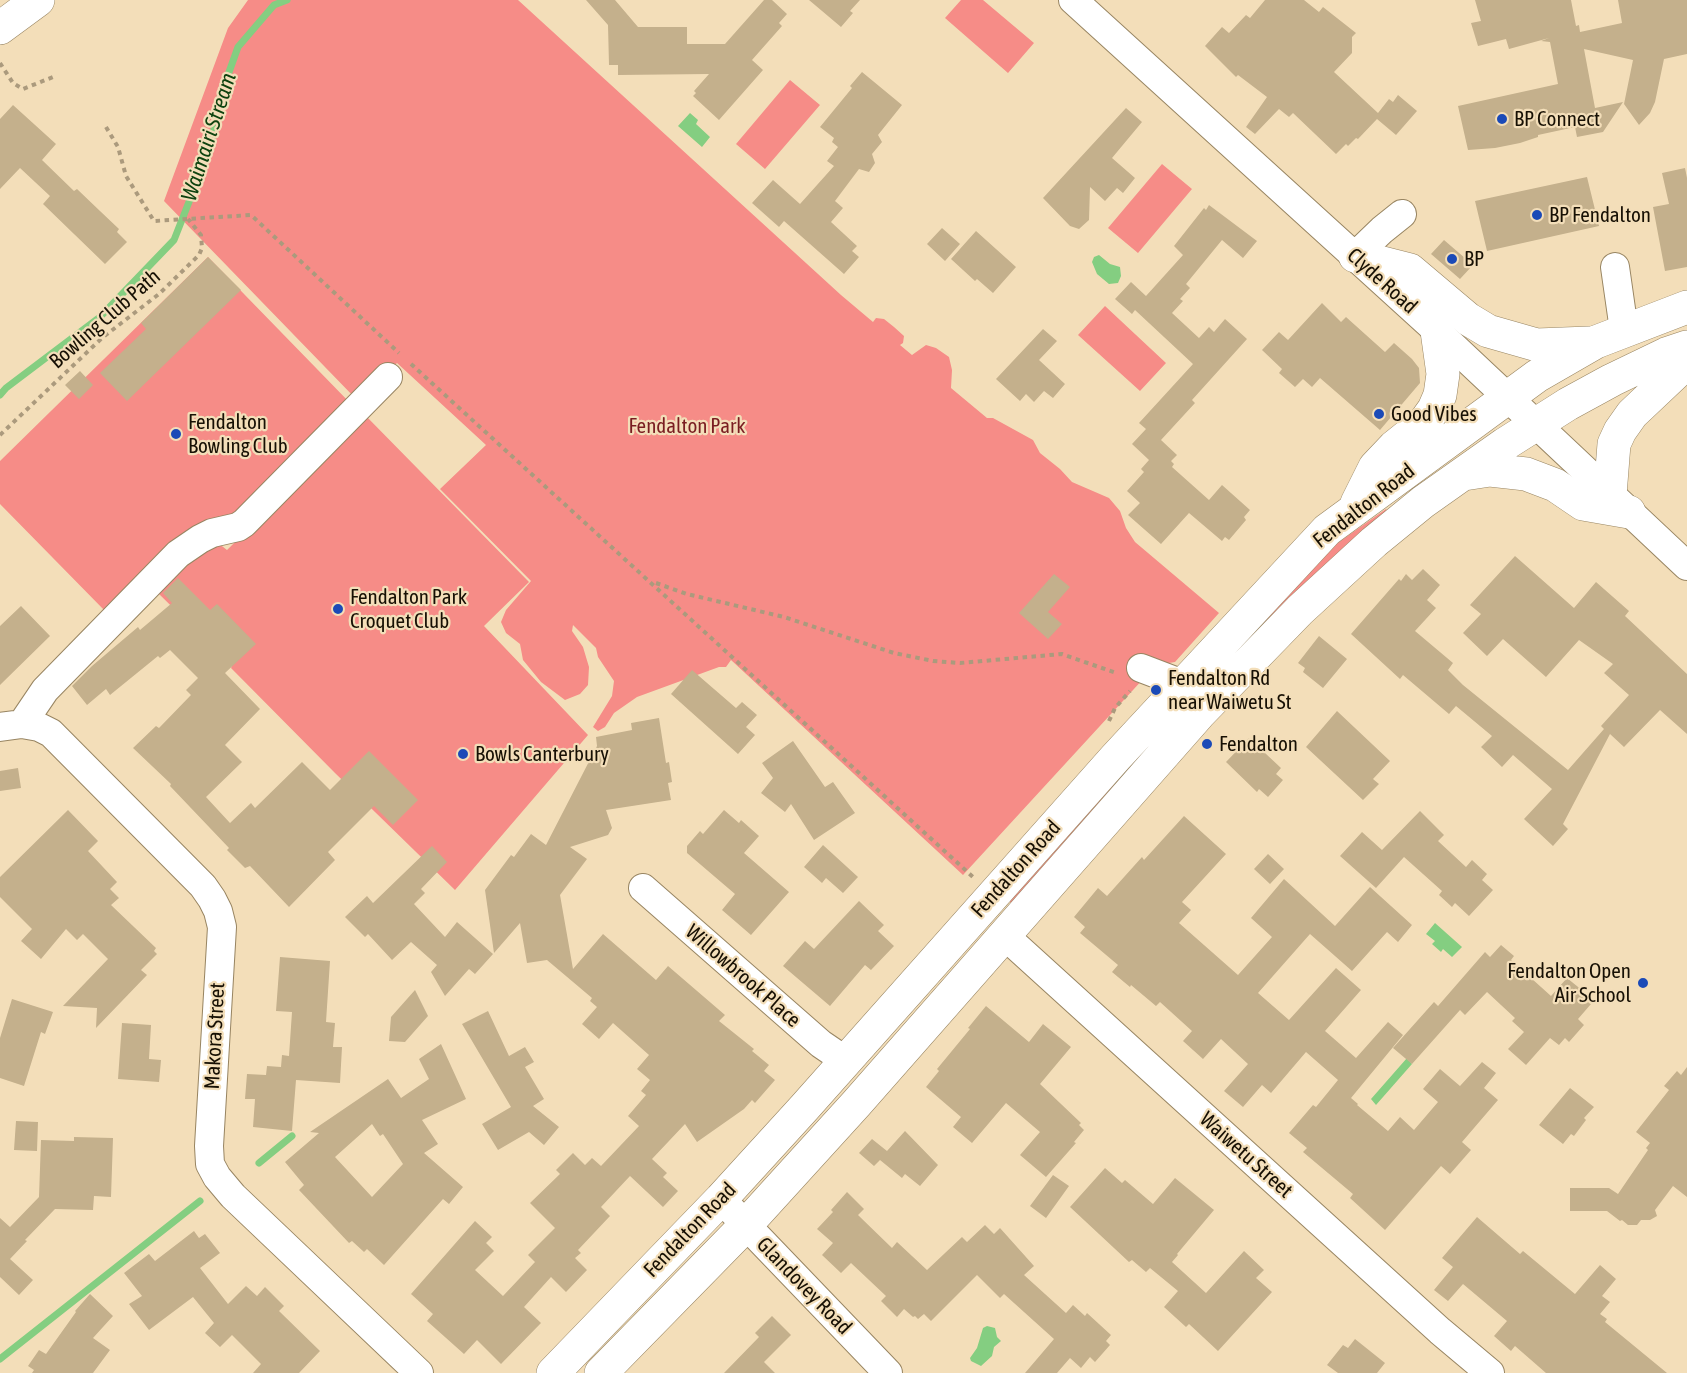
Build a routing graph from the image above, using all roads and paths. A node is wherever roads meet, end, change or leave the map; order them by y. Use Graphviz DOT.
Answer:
graph roads {
  1 [pos="38,0"];
  2 [pos="1073,0"];
  3 [pos="0,28"];
  4 [pos="0,63"];
  5 [pos="53,77"];
  6 [pos="106,127"];
  7 [pos="1402,214"];
  8 [pos="188,219"];
  9 [pos="1355,256"];
  10 [pos="1615,267"];
  11 [pos="1687,307"];
  12 [pos="1437,331"];
  13 [pos="1610,336"];
  14 [pos="1687,347"];
  15 [pos="1687,362"];
  16 [pos="388,377"];
  17 [pos="1507,397"];
  18 [pos="1536,425"];
  19 [pos="0,435"];
  20 [pos="1462,474"];
  21 [pos="1620,503"];
  22 [pos="1354,510"];
  23 [pos="1687,566"];
  24 [pos="652,582"];
  25 [pos="1130,671"];
  26 [pos="1182,684"];
  27 [pos="11,725"];
  28 [pos="976,879"];
  29 [pos="643,888"];
  30 [pos="1005,936"];
  31 [pos="906,993"];
  32 [pos="846,1061"];
  33 [pos="880,1077"];
  34 [pos="804,1108"];
  35 [pos="721,1199"];
  36 [pos="745,1226"];
  37 [pos="617,1306"];
  38 [pos="641,1332"];
  39 [pos="419,1373"];
  40 [pos="553,1373"];
  41 [pos="601,1373"];
  42 [pos="888,1373"];
  43 [pos="1490,1373"];
  1 -- 3 [label="main road"];
  2 -- 9 [label="street, Clyde Road"];
  4 -- 5 [label="path"];
  6 -- 8 [label="path"];
  7 -- 9 [label="street"];
  8 -- 19 [label="path, Bowling Club Path"];
  8 -- 24 [label="path"];
  9 -- 12 [label="street, Clyde Road"];
  9 -- 13 [label="main road"];
  10 -- 13 [label="street"];
  11 -- 13 [label="main road"];
  12 -- 17 [label="street, Clyde Road"];
  12 -- 22 [label="main road"];
  13 -- 17 [label="main road, Fendalton Road"];
  14 -- 18 [label="main road, Fendalton Road"];
  15 -- 21 [label="main road"];
  16 -- 27 [label="street"];
  17 -- 18 [label="street, Clyde Road"];
  17 -- 22 [label="main road, Fendalton Road"];
  18 -- 20 [label="main road, Fendalton Road"];
  18 -- 21 [label="street, Clyde Road"];
  20 -- 21 [label="main road"];
  20 -- 30 [label="main road, Fendalton Road"];
  21 -- 23 [label="street, Clyde Road"];
  22 -- 26 [label="main road, Fendalton Road"];
  24 -- 25 [label="path"];
  24 -- 28 [label="path"];
  25 -- 26 [label="street"];
  26 -- 31 [label="main road, Fendalton Road"];
  27 -- 39 [label="street, Makora Street"];
  29 -- 32 [label="street, Willowbrook Place"];
  30 -- 31 [label="main road"];
  30 -- 33 [label="main road, Fendalton Road"];
  30 -- 43 [label="street, Waiwetu Street"];
  31 -- 32 [label="main road, Fendalton Road"];
  32 -- 34 [label="main road, Fendalton Road"];
  33 -- 34 [label="main road"];
  33 -- 36 [label="main road, Fendalton Road"];
  34 -- 35 [label="main road, Fendalton Road"];
  35 -- 36 [label="street, Glandovey Road"];
  35 -- 37 [label="main road, Fendalton Road"];
  36 -- 38 [label="main road, Fendalton Road"];
  36 -- 42 [label="street, Glandovey Road"];
  37 -- 38 [label="main road"];
  37 -- 40 [label="main road, Fendalton Road"];
  38 -- 41 [label="main road, Fendalton Road"];
}
